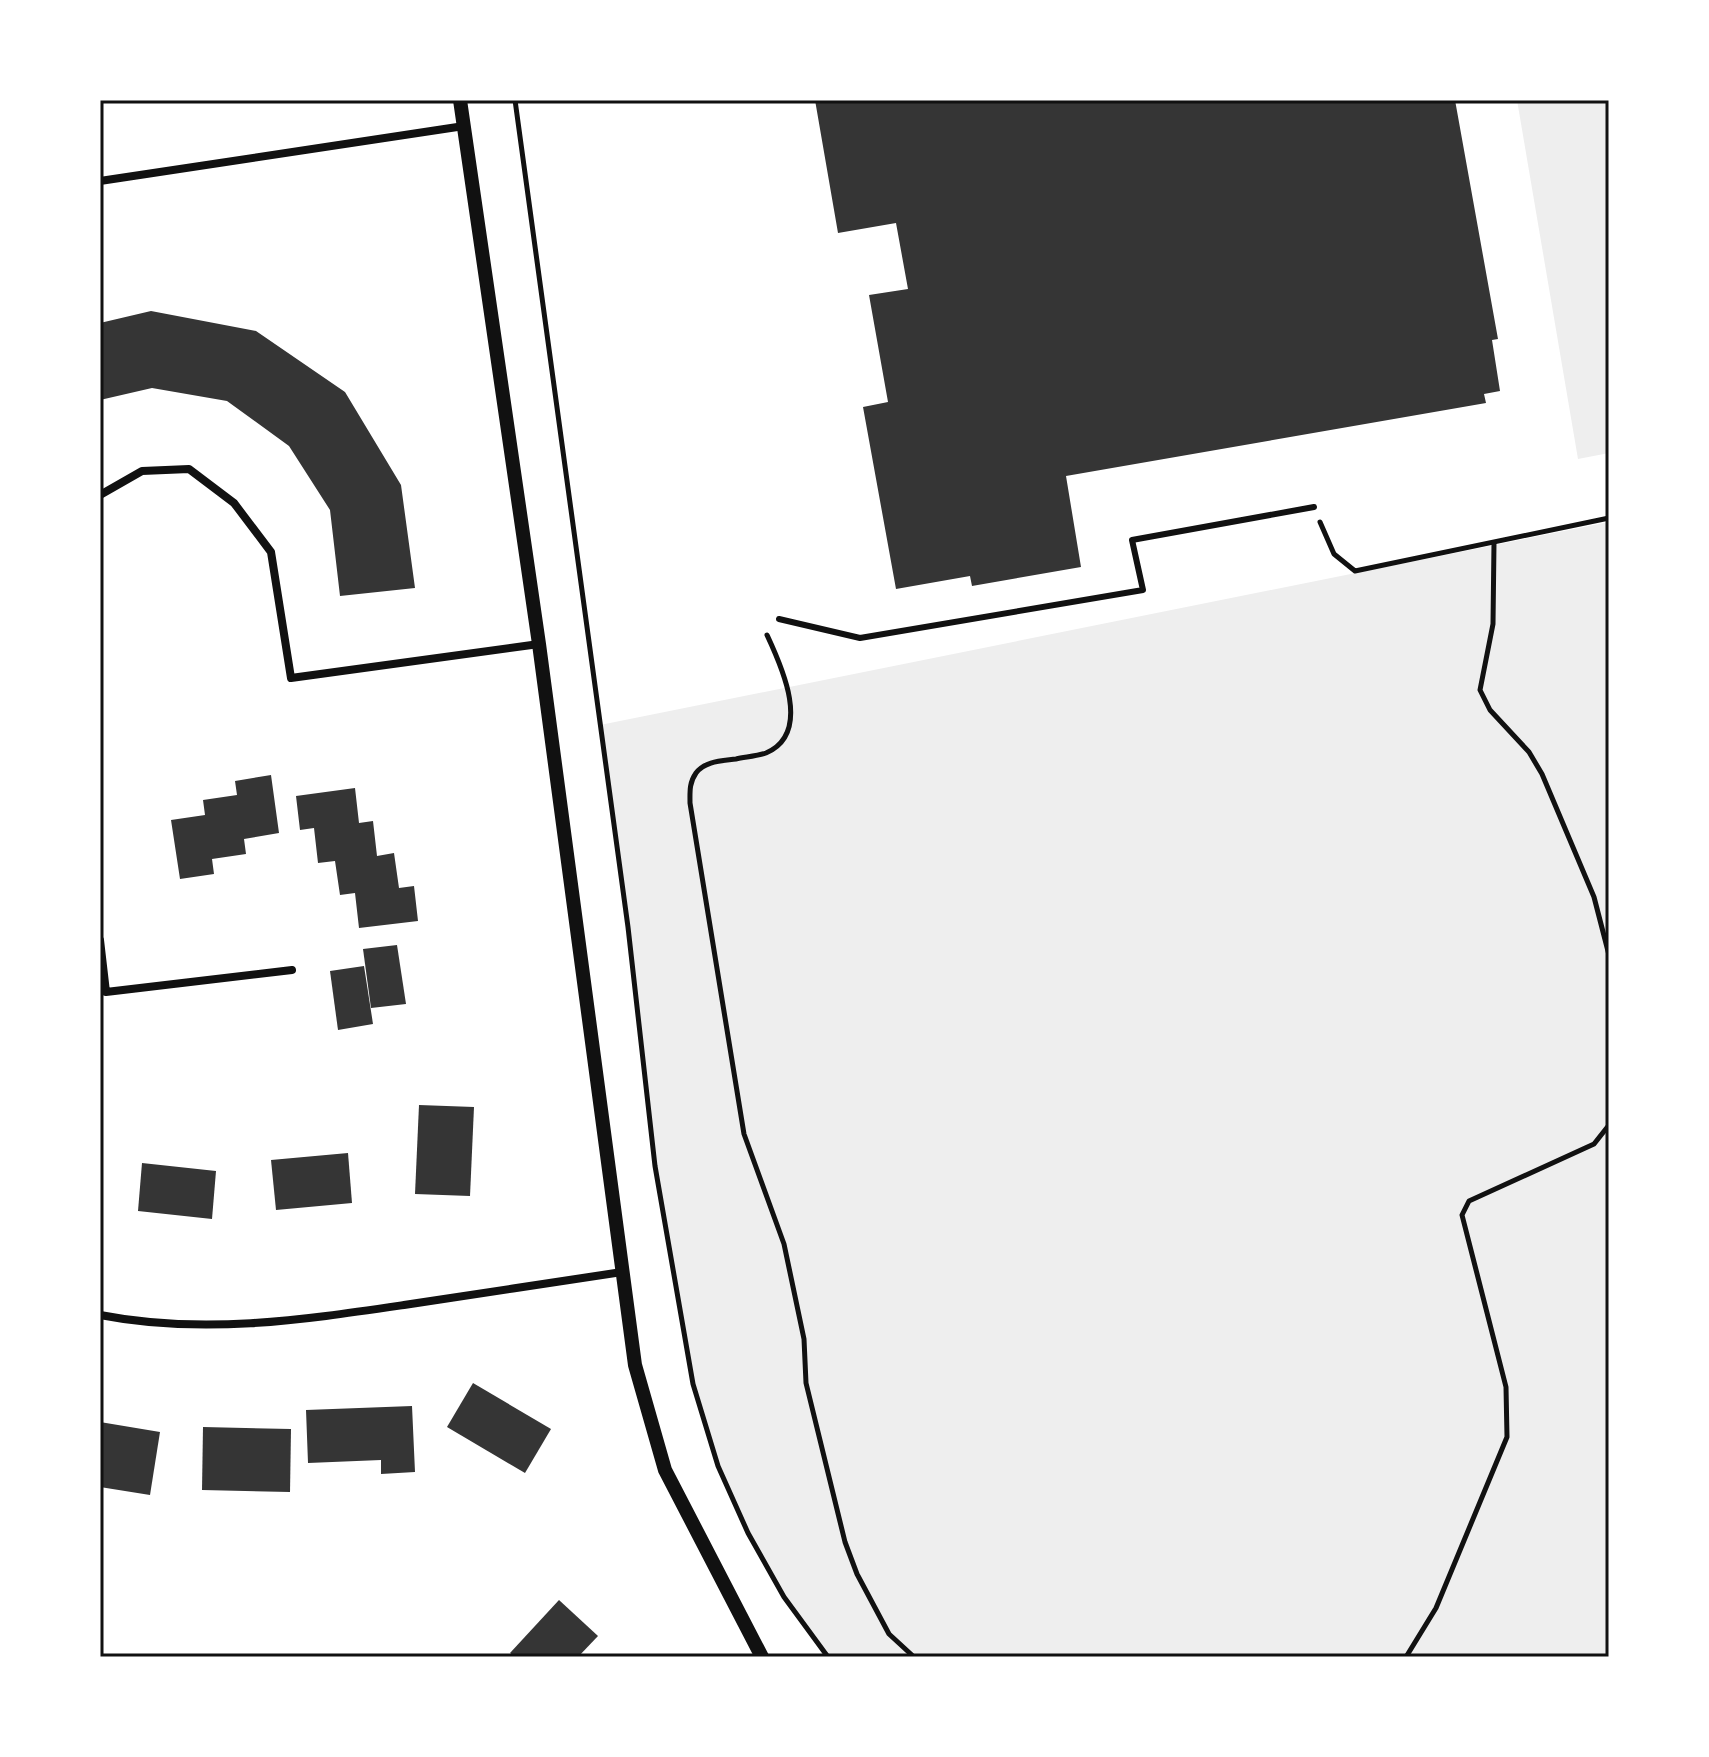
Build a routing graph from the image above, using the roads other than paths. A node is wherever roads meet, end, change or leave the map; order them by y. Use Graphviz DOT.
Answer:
graph roads {
  1 [pos="460,100"];
  2 [pos="464,126"];
  3 [pos="100,181"];
  4 [pos="100,495"];
  5 [pos="1314,507"];
  6 [pos="779,619"];
  7 [pos="539,644"];
  8 [pos="100,940"];
  9 [pos="292,970"];
  10 [pos="622,1272"];
  11 [pos="100,1315"];
  12 [pos="758,1656"];
  1 -- 2 [label="street"];
  2 -- 3 [label="street"];
  2 -- 7 [label="street"];
  4 -- 7 [label="street"];
  5 -- 6 [label="lane"];
  7 -- 10 [label="street"];
  8 -- 9 [label="street"];
  10 -- 11 [label="street"];
  10 -- 12 [label="street"];
}
